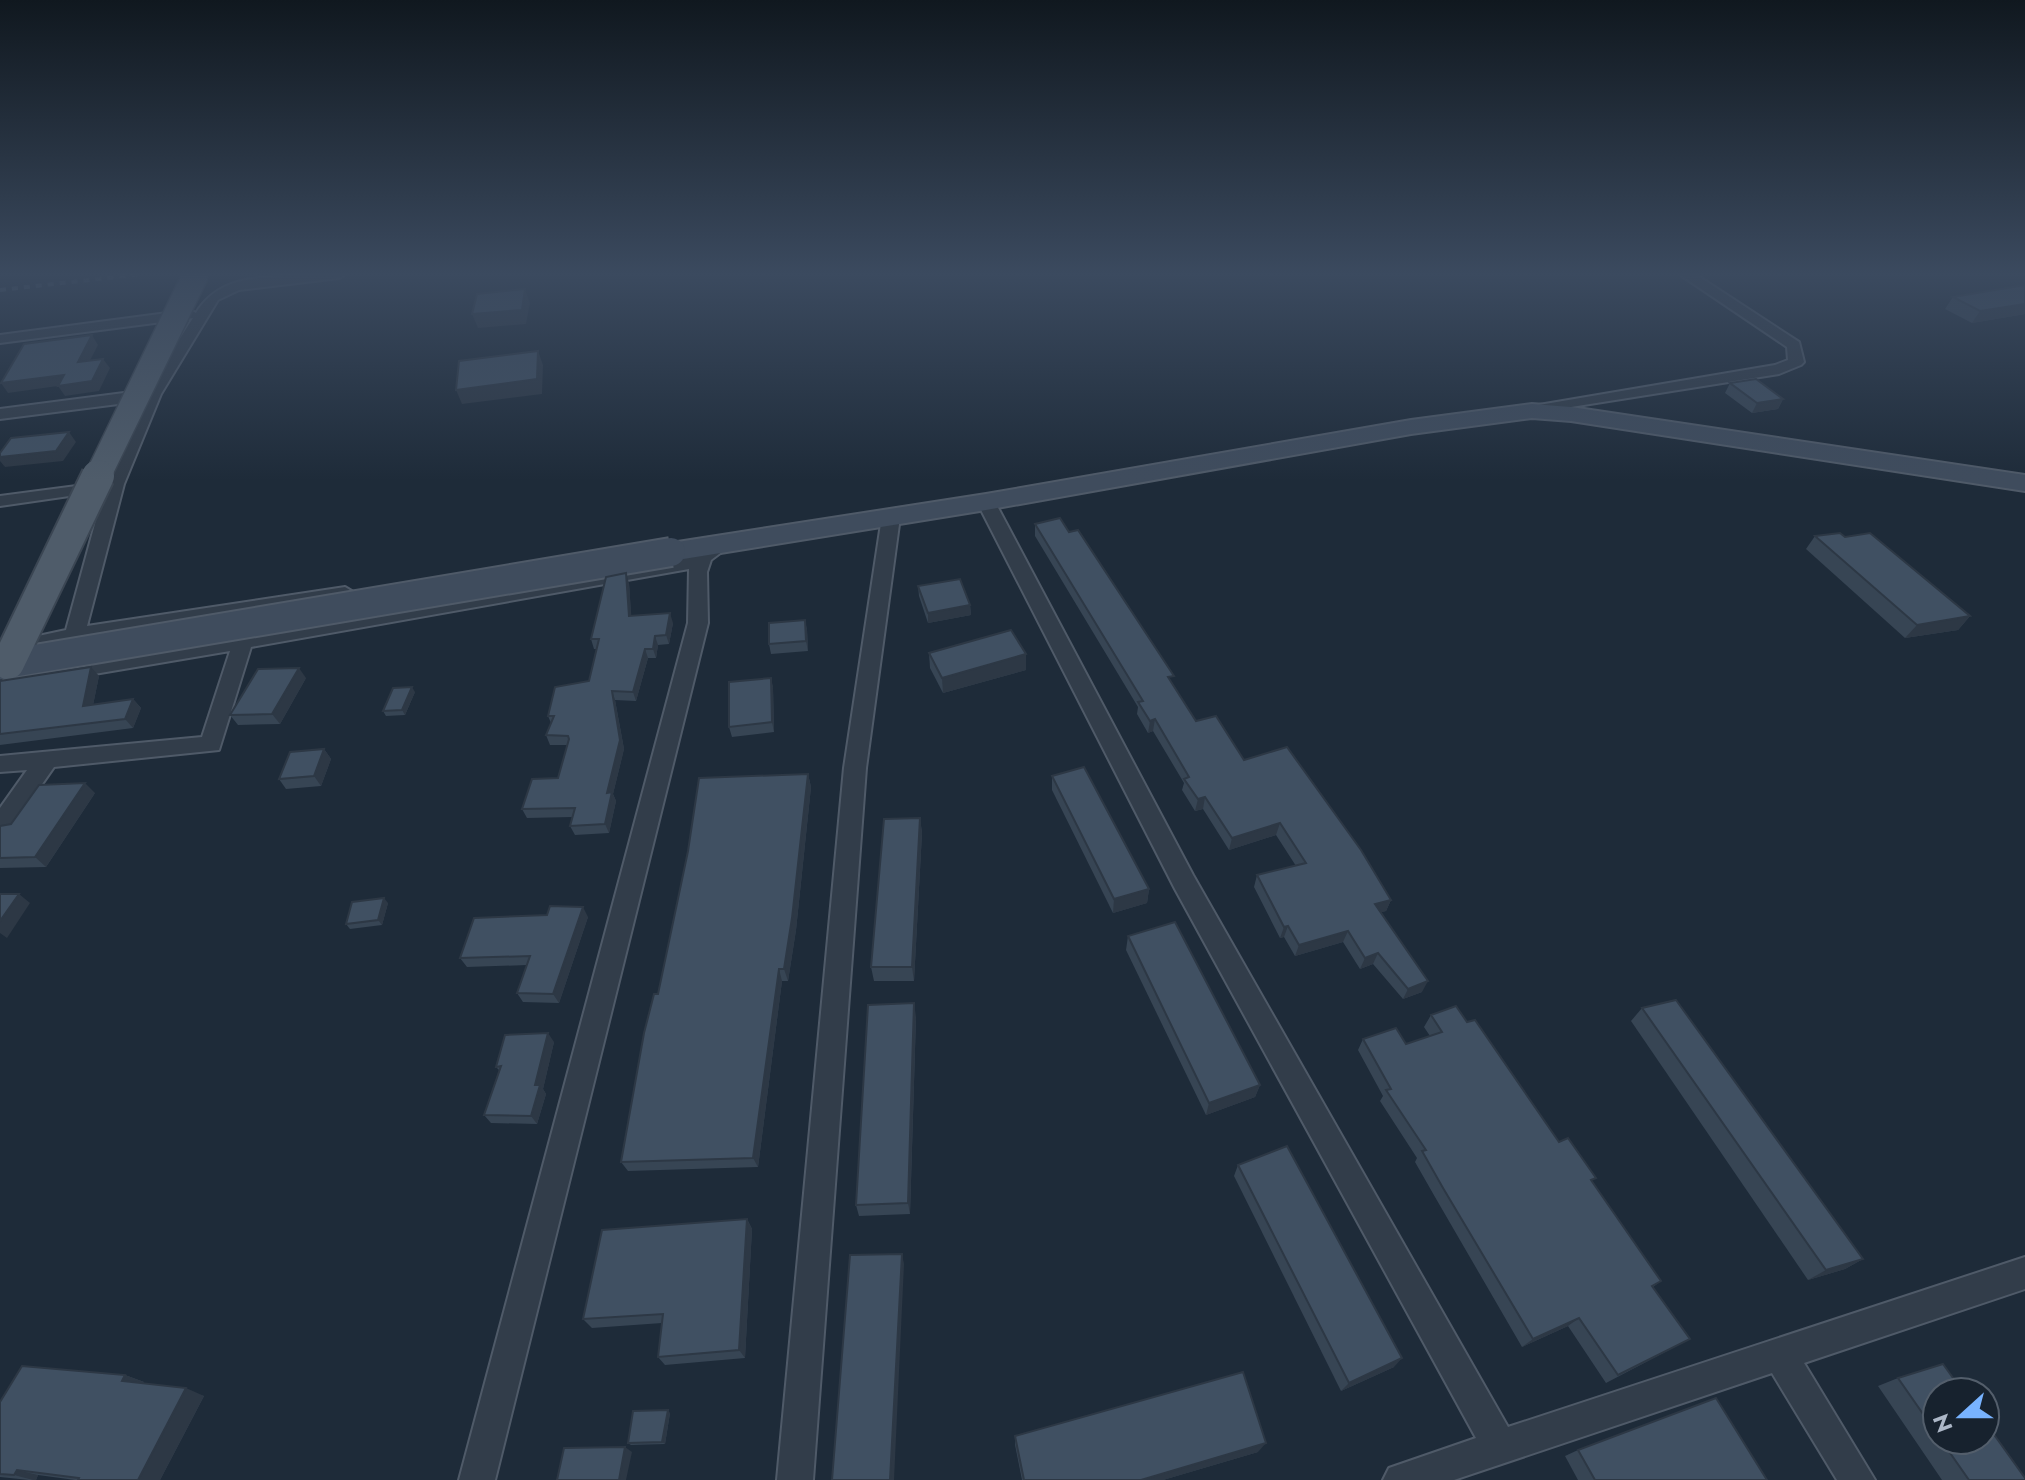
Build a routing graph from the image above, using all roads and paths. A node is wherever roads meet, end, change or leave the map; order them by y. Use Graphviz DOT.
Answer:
graph roads {
  1 [pos="162,343"];
  2 [pos="185,343"];
  3 [pos="1791,343"];
  4 [pos="153,394"];
  5 [pos="1532,411"];
  6 [pos="0,414"];
  7 [pos="2025,483"];
  8 [pos="115,484"];
  9 [pos="0,501"];
  10 [pos="986,502"];
  11 [pos="891,517"];
  12 [pos="726,542"];
  13 [pos="702,557"];
  14 [pos="252,607"];
  15 [pos="75,635"];
  16 [pos="244,640"];
  17 [pos="2,665"];
  18 [pos="48,758"];
  19 [pos="0,764"];
  20 [pos="0,826"];
  21 [pos="2025,1273"];
  22 [pos="1779,1354"];
  23 [pos="1500,1447"];
  24 [pos="477,1480"];
  25 [pos="795,1480"];
  26 [pos="1401,1480"];
  27 [pos="1857,1480"];
  1 -- 17 [label="main road, bridge"];
  2 -- 4 [label="street"];
  3 -- 5 [label="street"];
  4 -- 6 [label="street"];
  4 -- 8 [label="street"];
  5 -- 7 [label="main road"];
  5 -- 10 [label="main road"];
  8 -- 9 [label="street"];
  8 -- 15 [label="street"];
  10 -- 11 [label="main road"];
  10 -- 23 [label="street"];
  11 -- 12 [label="main road"];
  11 -- 25 [label="street"];
  12 -- 13 [label="street"];
  12 -- 14 [label="street"];
  12 -- 17 [label="main road, bridge"];
  13 -- 16 [label="street"];
  13 -- 24 [label="street"];
  14 -- 15 [label="street"];
  14 -- 16 [label="street"];
  15 -- 17 [label="street"];
  16 -- 17 [label="street"];
  16 -- 18 [label="street"];
  18 -- 19 [label="street"];
  18 -- 20 [label="street"];
  21 -- 22 [label="street"];
  22 -- 23 [label="street"];
  22 -- 27 [label="street"];
  23 -- 26 [label="street"];
}
